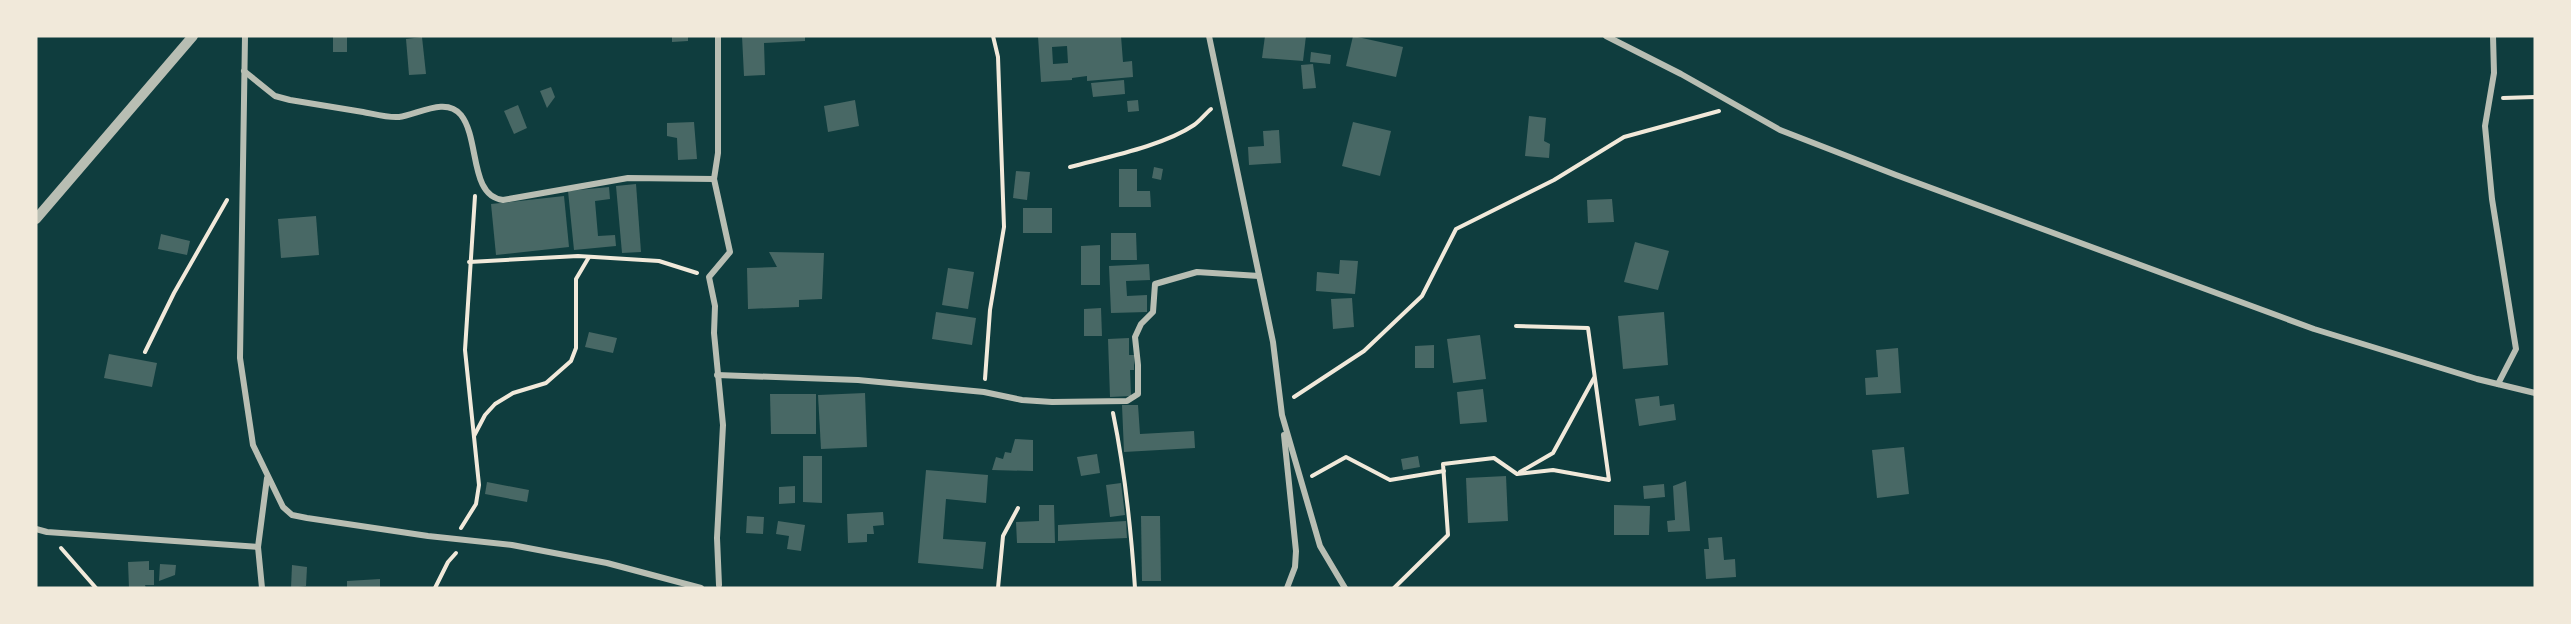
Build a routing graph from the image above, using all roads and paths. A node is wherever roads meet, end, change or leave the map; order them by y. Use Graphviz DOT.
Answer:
graph roads {
  1 [pos="194,36"];
  2 [pos="245,36"];
  3 [pos="718,36"];
  4 [pos="993,36"];
  5 [pos="1209,36"];
  6 [pos="1606,36"];
  7 [pos="2493,36"];
  8 [pos="244,71"];
  9 [pos="2535,97"];
  10 [pos="1222,98"];
  11 [pos="2489,102"];
  12 [pos="1736,106"];
  13 [pos="1070,166"];
  14 [pos="479,174"];
  15 [pos="714,179"];
  16 [pos="228,199"];
  17 [pos="36,219"];
  18 [pos="589,257"];
  19 [pos="469,262"];
  20 [pos="1259,276"];
  21 [pos="710,277"];
  22 [pos="1516,326"];
  23 [pos="145,352"];
  24 [pos="717,375"];
  25 [pos="1595,377"];
  26 [pos="2498,384"];
  27 [pos="984,392"];
  28 [pos="2535,393"];
  29 [pos="1110,401"];
  30 [pos="1280,406"];
  31 [pos="1282,415"];
  32 [pos="473,438"];
  33 [pos="1444,471"];
  34 [pos="1517,474"];
  35 [pos="267,476"];
  36 [pos="1300,482"];
  37 [pos="1018,508"];
  38 [pos="38,529"];
  39 [pos="454,538"];
  40 [pos="466,540"];
  41 [pos="258,547"];
  42 [pos="721,587"];
  43 [pos="96,588"];
  44 [pos="262,588"];
  45 [pos="435,588"];
  46 [pos="702,588"];
  47 [pos="998,588"];
  48 [pos="1135,588"];
  49 [pos="1287,588"];
  50 [pos="1345,588"];
  51 [pos="1394,588"];
  1 -- 17 [label="street"];
  2 -- 8 [label="street"];
  3 -- 15 [label="street"];
  4 -- 27 [label="path"];
  5 -- 10 [label="street"];
  6 -- 12 [label="street"];
  7 -- 11 [label="street"];
  8 -- 14 [label="street"];
  8 -- 35 [label="street"];
  9 -- 11 [label="path"];
  10 -- 13 [label="path"];
  10 -- 20 [label="street"];
  11 -- 26 [label="street"];
  12 -- 26 [label="street"];
  12 -- 30 [label="path"];
  14 -- 15 [label="street"];
  14 -- 19 [label="path"];
  15 -- 21 [label="street"];
  16 -- 23 [label="path"];
  18 -- 19 [label="path"];
  18 -- 21 [label="path"];
  18 -- 32 [label="path"];
  19 -- 32 [label="path"];
  20 -- 29 [label="street"];
  20 -- 30 [label="street"];
  21 -- 24 [label="street"];
  22 -- 25 [label="path"];
  24 -- 27 [label="street"];
  24 -- 42 [label="street"];
  25 -- 34 [label="path"];
  25 -- 34 [label="path"];
  26 -- 28 [label="street"];
  27 -- 29 [label="street"];
  29 -- 48 [label="path"];
  30 -- 31 [label="street"];
  31 -- 36 [label="street"];
  31 -- 49 [label="street"];
  32 -- 39 [label="path"];
  33 -- 34 [label="path"];
  33 -- 36 [label="path"];
  33 -- 51 [label="path"];
  35 -- 39 [label="street"];
  35 -- 41 [label="street"];
  36 -- 50 [label="street"];
  37 -- 47 [label="path"];
  38 -- 41 [label="street"];
  38 -- 43 [label="path"];
  39 -- 40 [label="street"];
  40 -- 45 [label="path"];
  40 -- 46 [label="street"];
  41 -- 44 [label="street"];
}
